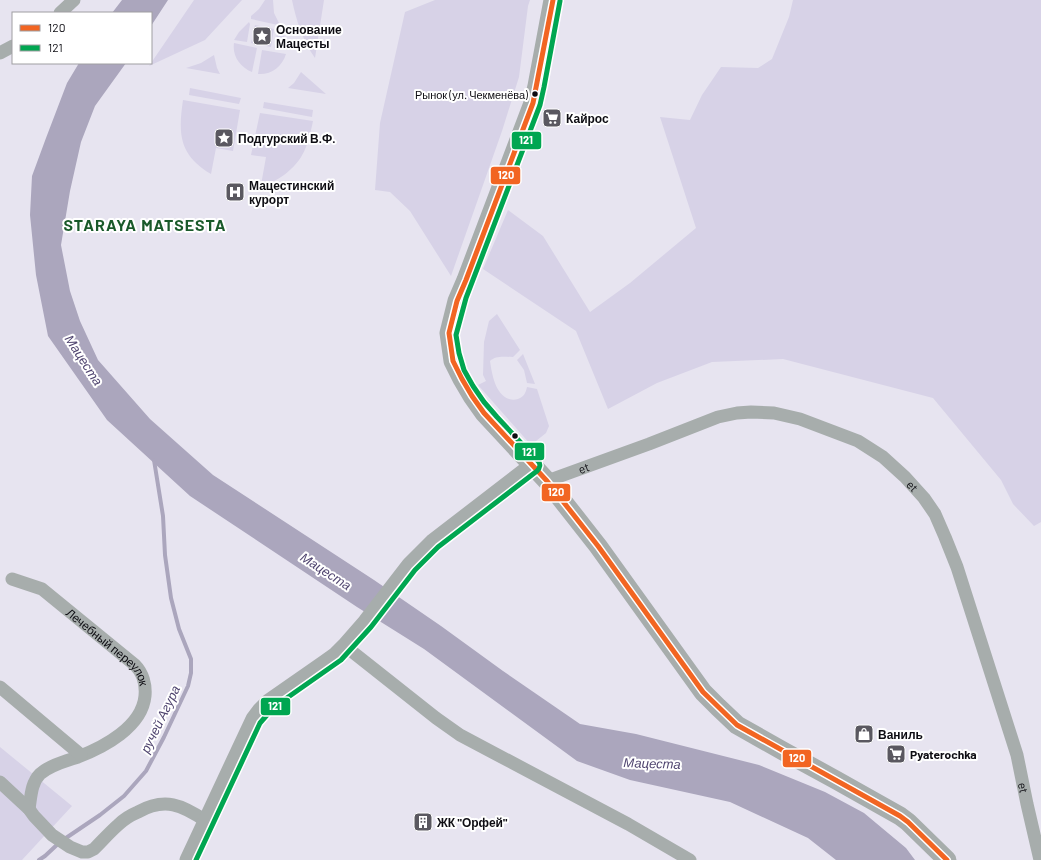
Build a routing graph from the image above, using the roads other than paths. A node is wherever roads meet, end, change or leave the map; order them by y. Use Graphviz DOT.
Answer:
graph roads {
  1 [pos="74,0"];
  2 [pos="553,0"];
  3 [pos="61,12"];
  4 [pos="12,47"];
  5 [pos="0,53"];
  6 [pos="533,465"];
  7 [pos="547,481"];
  8 [pos="12,579"];
  9 [pos="345,646"];
  10 [pos="0,686"];
  11 [pos="82,755"];
  12 [pos="0,782"];
  13 [pos="29,809"];
  14 [pos="206,821"];
  15 [pos="671,855"];
  16 [pos="191,859"];
  17 [pos="690,860"];
  18 [pos="947,860"];
  19 [pos="1040,860"];
  1 -- 3 [label="street"];
  2 -- 6 [label="main road"];
  4 -- 5 [label="street"];
  6 -- 7 [label="main road"];
  6 -- 9 [label="street"];
  7 -- 18 [label="main road"];
  7 -- 19 [label="street, et"];
  8 -- 11 [label="street, Лечебный переулок"];
  9 -- 14 [label="street"];
  9 -- 15 [label="street"];
  10 -- 11 [label="street"];
  11 -- 13 [label="street, Лечебный переулок"];
  12 -- 13 [label="street"];
  13 -- 14 [label="street"];
  14 -- 16 [label="street"];
  15 -- 17 [label="street"];
}
